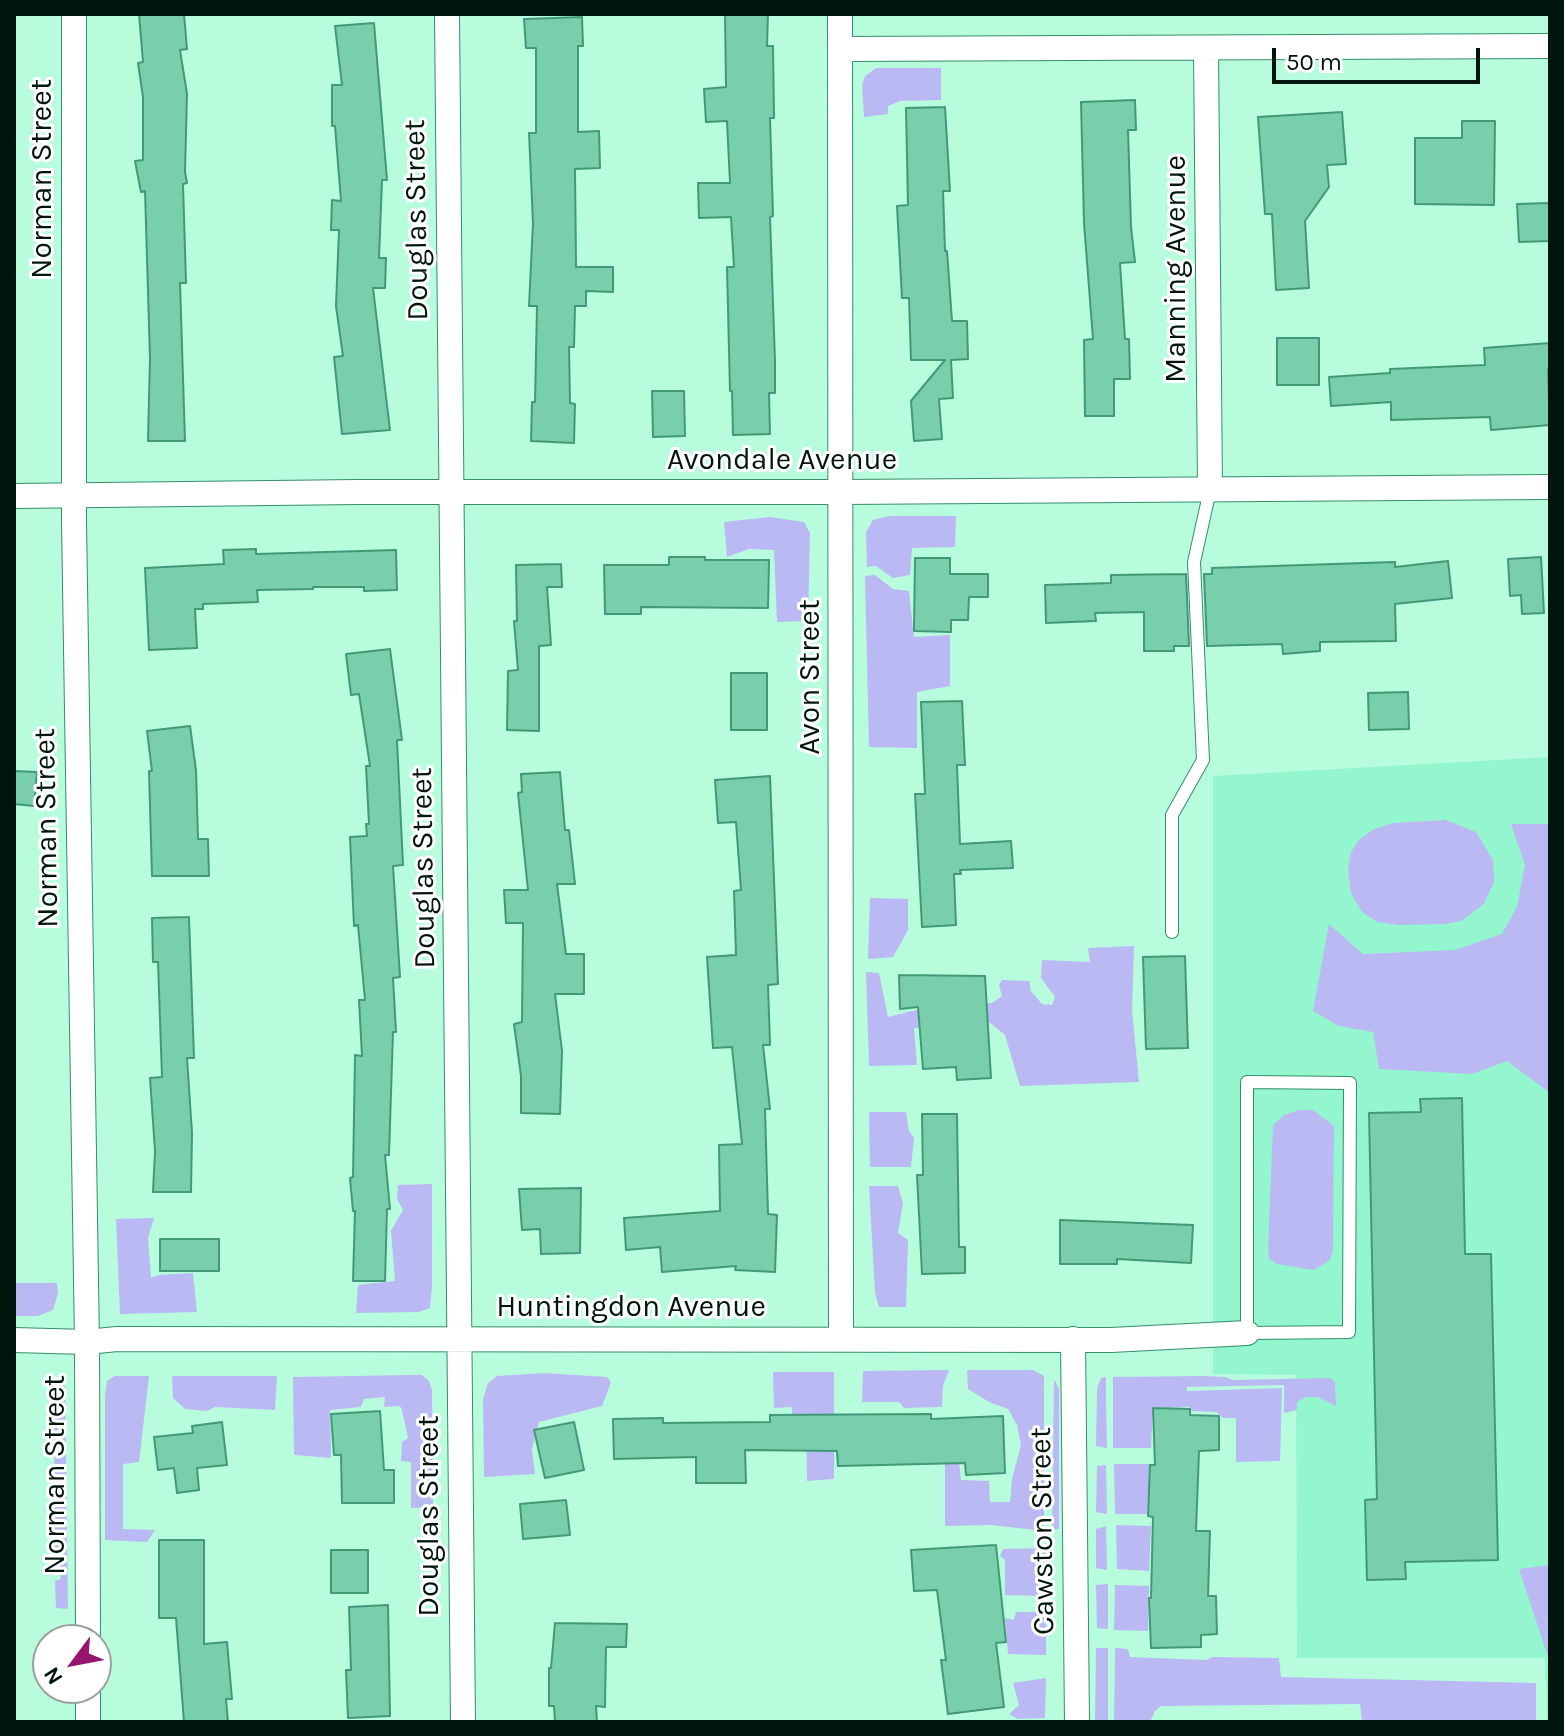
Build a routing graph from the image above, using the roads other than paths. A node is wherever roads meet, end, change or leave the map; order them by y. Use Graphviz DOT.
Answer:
graph roads {
  1 [pos="74,14"];
  2 [pos="447,14"];
  3 [pos="840,14"];
  4 [pos="1550,46"];
  5 [pos="1206,48"];
  6 [pos="841,49"];
  7 [pos="1550,487"];
  8 [pos="1210,490"];
  9 [pos="452,492"];
  10 [pos="842,492"];
  11 [pos="14,496"];
  12 [pos="74,496"];
  13 [pos="1172,932"];
  14 [pos="1247,1333"];
  15 [pos="460,1339"];
  16 [pos="841,1339"];
  17 [pos="1073,1339"];
  18 [pos="14,1340"];
  19 [pos="87,1342"];
  20 [pos="88,1624"];
  21 [pos="463,1722"];
  22 [pos="1077,1722"];
  1 -- 12 [label="street, Norman Street"];
  2 -- 9 [label="street, Douglas Street"];
  3 -- 6 [label="street, Avon Street"];
  4 -- 5 [label="street"];
  5 -- 6 [label="street"];
  5 -- 8 [label="street, Manning Avenue"];
  6 -- 10 [label="street, Avon Street"];
  7 -- 8 [label="street, Avondale Avenue"];
  8 -- 10 [label="street, Avondale Avenue"];
  8 -- 13 [label="lane"];
  9 -- 10 [label="street, Avondale Avenue"];
  9 -- 12 [label="street, Avondale Avenue"];
  9 -- 15 [label="street, Douglas Street"];
  10 -- 16 [label="street, Avon Street"];
  11 -- 12 [label="street, Avondale Avenue"];
  12 -- 19 [label="street, Norman Street"];
  14 -- 14 [label="lane"];
  14 -- 17 [label="street, Huntingdon Avenue"];
  15 -- 16 [label="street, Huntingdon Avenue"];
  15 -- 19 [label="street, Huntingdon Avenue"];
  15 -- 21 [label="street, Douglas Street"];
  16 -- 17 [label="street, Huntingdon Avenue"];
  17 -- 22 [label="street, Cawston Street"];
  18 -- 19 [label="street, Huntingdon Avenue"];
  19 -- 20 [label="street, Norman Street"];
}
